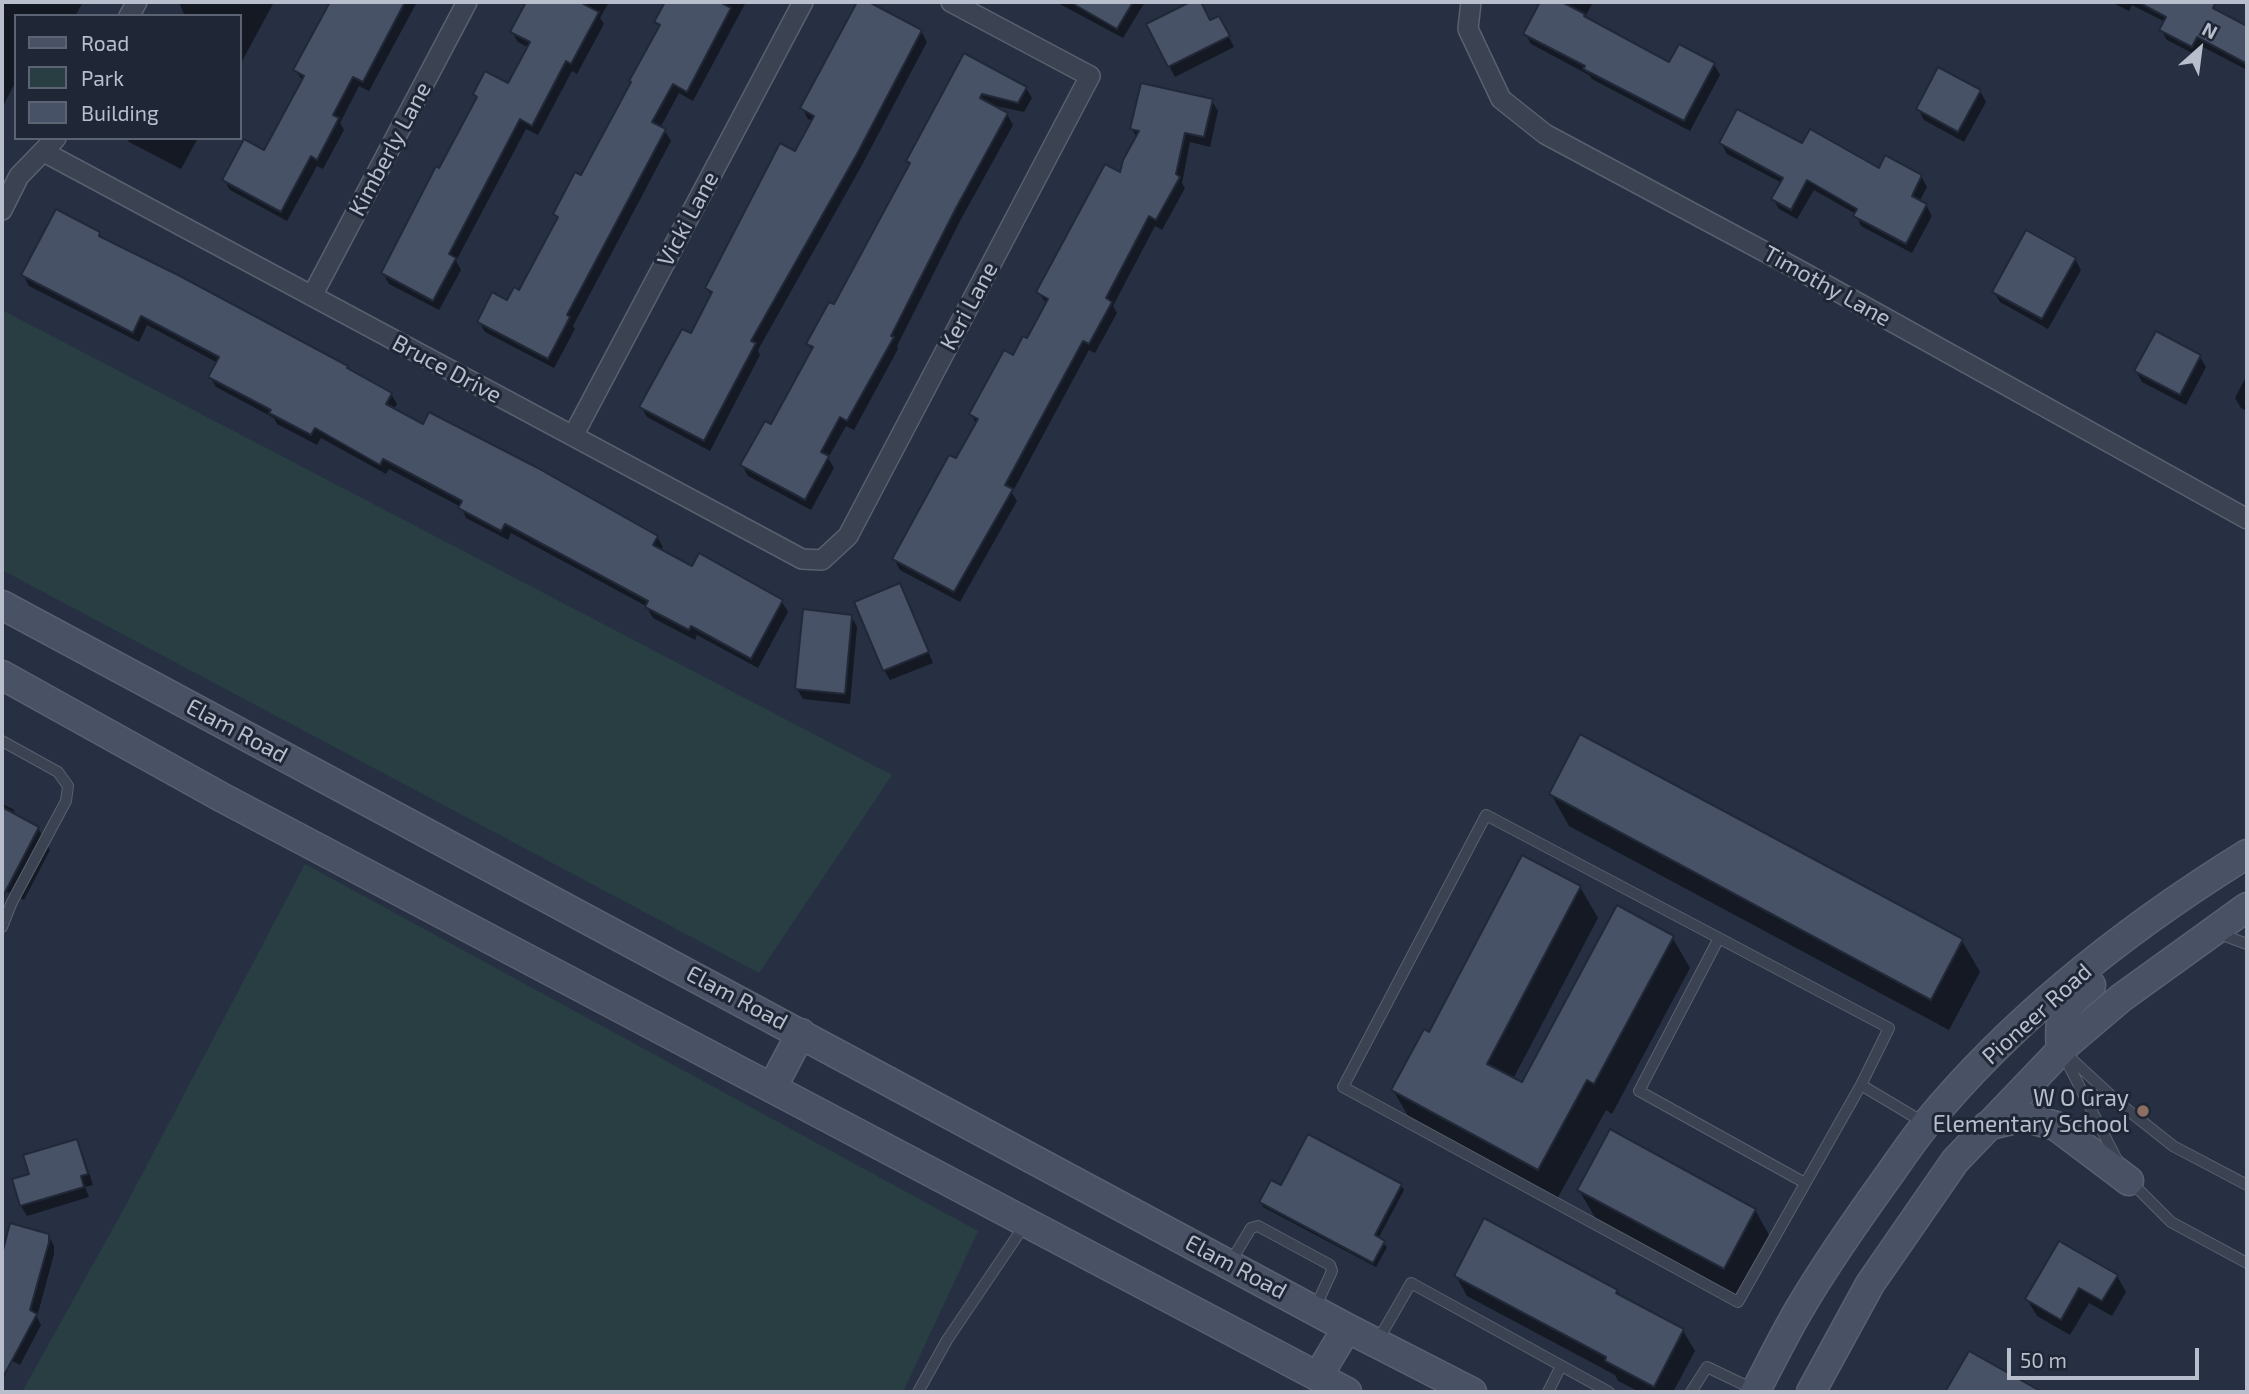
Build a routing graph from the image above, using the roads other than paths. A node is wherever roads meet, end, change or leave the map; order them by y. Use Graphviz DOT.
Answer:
graph roads {
  1 [pos="467,2"];
  2 [pos="803,2"];
  3 [pos="951,2"];
  4 [pos="1471,2"];
  5 [pos="50,145"];
  6 [pos="2,210"];
  7 [pos="312,296"];
  8 [pos="573,436"];
  9 [pos="2247,519"];
  10 [pos="848,536"];
  11 [pos="3,607"];
  12 [pos="2,675"];
  13 [pos="2,741"];
  14 [pos="2240,858"];
  15 [pos="2247,907"];
  16 [pos="2,926"];
  17 [pos="2213,931"];
  18 [pos="1718,938"];
  19 [pos="2247,944"];
  20 [pos="801,1032"];
  21 [pos="2061,1050"];
  22 [pos="1861,1085"];
  23 [pos="772,1088"];
  24 [pos="1926,1124"];
  25 [pos="1987,1126"];
  26 [pos="1963,1153"];
  27 [pos="2129,1181"];
  28 [pos="1805,1183"];
  29 [pos="2247,1185"];
  30 [pos="1026,1223"];
  31 [pos="2247,1263"];
  32 [pos="1229,1264"];
  33 [pos="1314,1310"];
  34 [pos="1347,1328"];
  35 [pos="1377,1343"];
  36 [pos="1561,1366"];
  37 [pos="1316,1380"];
  38 [pos="1595,1389"];
  39 [pos="918,1392"];
  40 [pos="1347,1392"];
  41 [pos="1472,1392"];
  42 [pos="1548,1392"];
  43 [pos="1609,1392"];
  44 [pos="1690,1392"];
  45 [pos="1756,1392"];
  46 [pos="1811,1392"];
  1 -- 7 [label="street, Kimberly Lane"];
  2 -- 8 [label="street, Vicki Lane"];
  3 -- 10 [label="street, Keri Lane"];
  4 -- 9 [label="street, Timothy Lane"];
  5 -- 6 [label="street"];
  5 -- 7 [label="street, Bruce Drive"];
  7 -- 8 [label="street, Bruce Drive"];
  8 -- 10 [label="street, Bruce Drive"];
  11 -- 20 [label="main road, Elam Road"];
  12 -- 23 [label="main road"];
  13 -- 16 [label="lane"];
  14 -- 21 [label="main road"];
  14 -- 24 [label="main road, Pioneer Road"];
  15 -- 17 [label="main road, Pioneer Road"];
  17 -- 19 [label="lane"];
  17 -- 21 [label="main road, Pioneer Road"];
  18 -- 22 [label="lane"];
  18 -- 28 [label="lane"];
  18 -- 28 [label="lane"];
  20 -- 23 [label="main road"];
  20 -- 32 [label="main road, Elam Road"];
  21 -- 25 [label="main road, Pioneer Road"];
  21 -- 27 [label="lane"];
  21 -- 29 [label="lane"];
  22 -- 24 [label="lane"];
  22 -- 28 [label="lane"];
  23 -- 30 [label="main road"];
  24 -- 26 [label="main road"];
  24 -- 45 [label="main road, Pioneer Road"];
  25 -- 26 [label="main road, Pioneer Road"];
  25 -- 27 [label="main road"];
  26 -- 46 [label="main road, Pioneer Road"];
  27 -- 31 [label="lane"];
  30 -- 37 [label="main road"];
  30 -- 39 [label="lane"];
  32 -- 33 [label="main road, Elam Road"];
  32 -- 33 [label="lane"];
  33 -- 34 [label="main road, Elam Road"];
  34 -- 35 [label="main road, Elam Road"];
  34 -- 37 [label="main road"];
  35 -- 36 [label="lane"];
  35 -- 41 [label="main road, Elam Road"];
  36 -- 38 [label="lane"];
  36 -- 42 [label="lane"];
  37 -- 40 [label="main road"];
  38 -- 43 [label="lane"];
  44 -- 45 [label="lane"];
}
